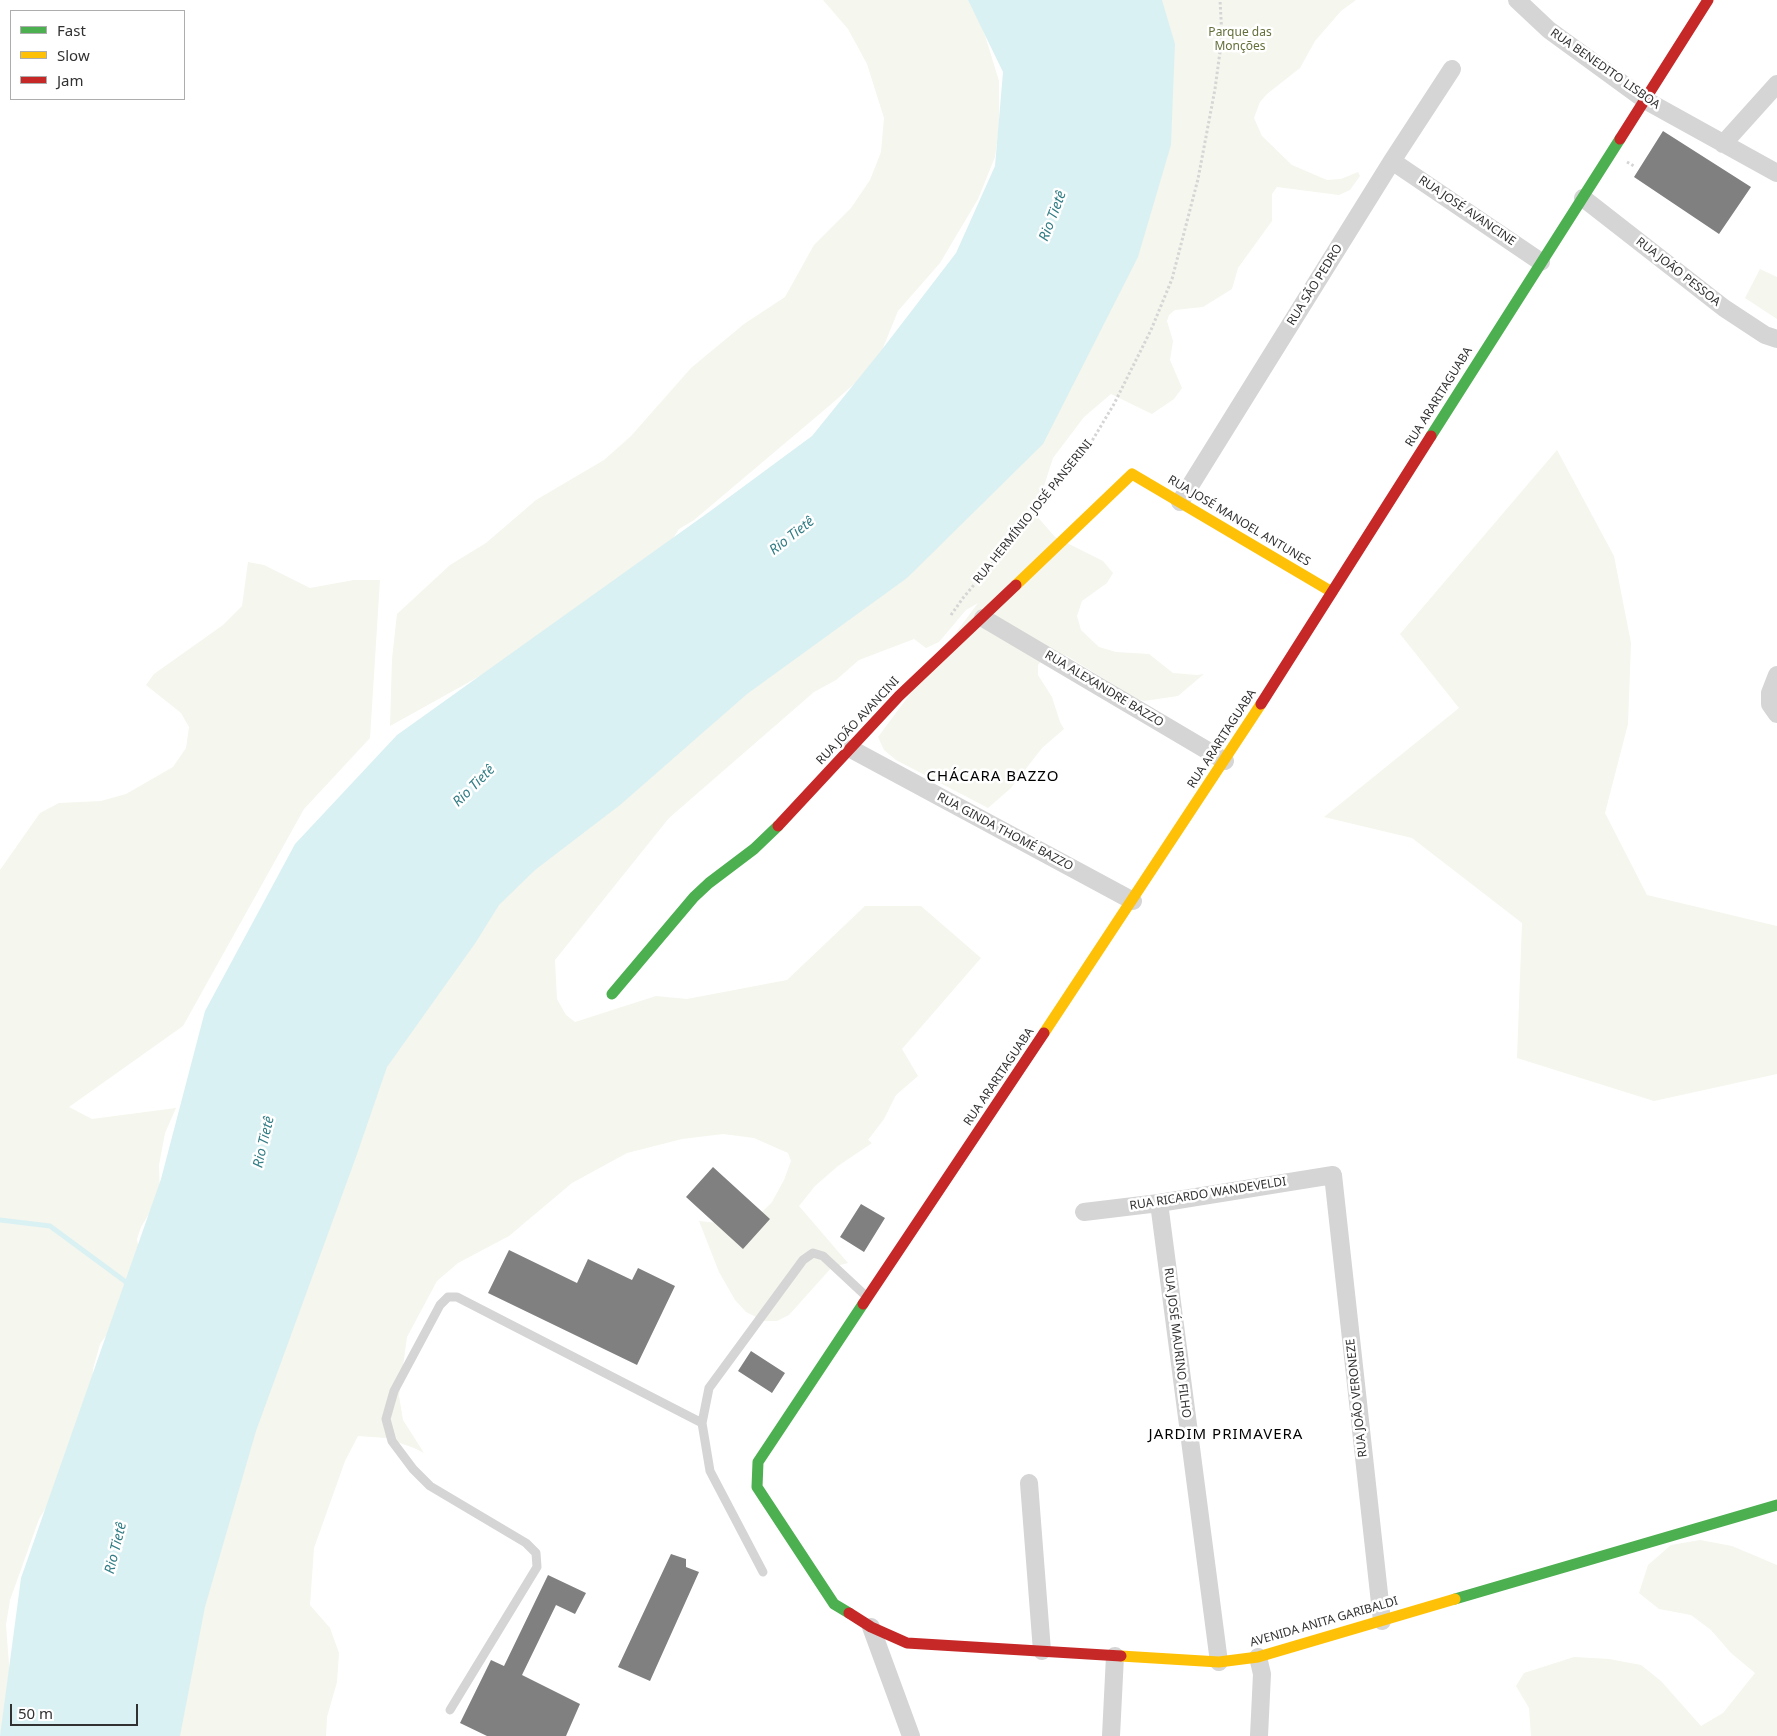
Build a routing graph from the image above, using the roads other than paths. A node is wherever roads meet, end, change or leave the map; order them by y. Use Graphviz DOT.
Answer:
graph roads {
  1 [pos="1517,0"];
  2 [pos="1708,0"];
  3 [pos="1452,69"];
  4 [pos="1777,84"];
  5 [pos="1645,100"];
  6 [pos="1723,144"];
  7 [pos="1392,161"];
  8 [pos="1777,173"];
  9 [pos="1583,198"];
  10 [pos="1541,262"];
  11 [pos="1777,339"];
  12 [pos="1132,474"];
  13 [pos="1180,502"];
  14 [pos="1332,592"];
  15 [pos="983,618"];
  16 [pos="1777,675"];
  17 [pos="1774,709"];
  18 [pos="851,748"];
  19 [pos="1224,761"];
  20 [pos="1133,901"];
  21 [pos="612,994"];
  22 [pos="1332,1175"];
  23 [pos="1159,1202"];
  24 [pos="1084,1212"];
  25 [pos="868,1298"];
  26 [pos="702,1423"];
  27 [pos="1030,1483"];
  28 [pos="757,1487"];
  29 [pos="1777,1506"];
  30 [pos="763,1572"];
  31 [pos="1382,1621"];
  32 [pos="871,1627"];
  33 [pos="1042,1651"];
  34 [pos="1115,1656"];
  35 [pos="1258,1657"];
  36 [pos="1219,1662"];
  37 [pos="450,1710"];
  38 [pos="911,1736"];
  39 [pos="1111,1736"];
  40 [pos="1259,1736"];
  1 -- 5 [label="street, RUA BENEDITO LISBOA"];
  2 -- 5 [label="street, RUA ARARITAGUABA"];
  3 -- 7 [label="street, RUA SÃO PEDRO"];
  4 -- 6 [label="street"];
  5 -- 6 [label="street, RUA BENEDITO LISBOA"];
  5 -- 9 [label="street, RUA ARARITAGUABA"];
  6 -- 8 [label="street, RUA BENEDITO LISBOA"];
  7 -- 10 [label="street, RUA JOSÉ AVANCINE"];
  7 -- 13 [label="street, RUA SÃO PEDRO"];
  9 -- 10 [label="street, RUA ARARITAGUABA"];
  9 -- 11 [label="street, RUA JOÃO PESSOA"];
  10 -- 14 [label="street, RUA ARARITAGUABA"];
  12 -- 13 [label="street, RUA JOSÉ MANOEL ANTUNES"];
  12 -- 15 [label="street, RUA JOÃO AVANCINI"];
  13 -- 14 [label="street, RUA JOSÉ MANOEL ANTUNES"];
  14 -- 19 [label="street, RUA ARARITAGUABA"];
  15 -- 18 [label="street, RUA JOÃO AVANCINI"];
  15 -- 19 [label="street, RUA ALEXANDRE BAZZO"];
  16 -- 17 [label="street"];
  18 -- 20 [label="street, RUA GINDA THOMÉ BAZZO"];
  18 -- 21 [label="street, RUA JOÃO AVANCINI"];
  19 -- 20 [label="street, RUA ARARITAGUABA"];
  20 -- 25 [label="street, RUA ARARITAGUABA"];
  22 -- 23 [label="street, RUA RICARDO WANDEVELDI"];
  22 -- 31 [label="street, RUA JOÃO VERONEZE"];
  23 -- 24 [label="street, RUA RICARDO WANDEVELDI"];
  23 -- 36 [label="street, RUA JOSÉ MAURINO FILHO"];
  25 -- 26 [label="lane"];
  25 -- 28 [label="street, RUA ARARITAGUABA"];
  26 -- 30 [label="lane"];
  26 -- 37 [label="lane"];
  27 -- 33 [label="street"];
  28 -- 32 [label="street, AVENIDA ANITA GARIBALDI"];
  29 -- 31 [label="street, AVENIDA ANITA GARIBALDI"];
  31 -- 35 [label="street, AVENIDA ANITA GARIBALDI"];
  32 -- 33 [label="street, AVENIDA ANITA GARIBALDI"];
  32 -- 38 [label="street"];
  33 -- 34 [label="street, AVENIDA ANITA GARIBALDI"];
  34 -- 36 [label="street, AVENIDA ANITA GARIBALDI"];
  34 -- 39 [label="street"];
  35 -- 36 [label="street, AVENIDA ANITA GARIBALDI"];
  35 -- 40 [label="street"];
}
